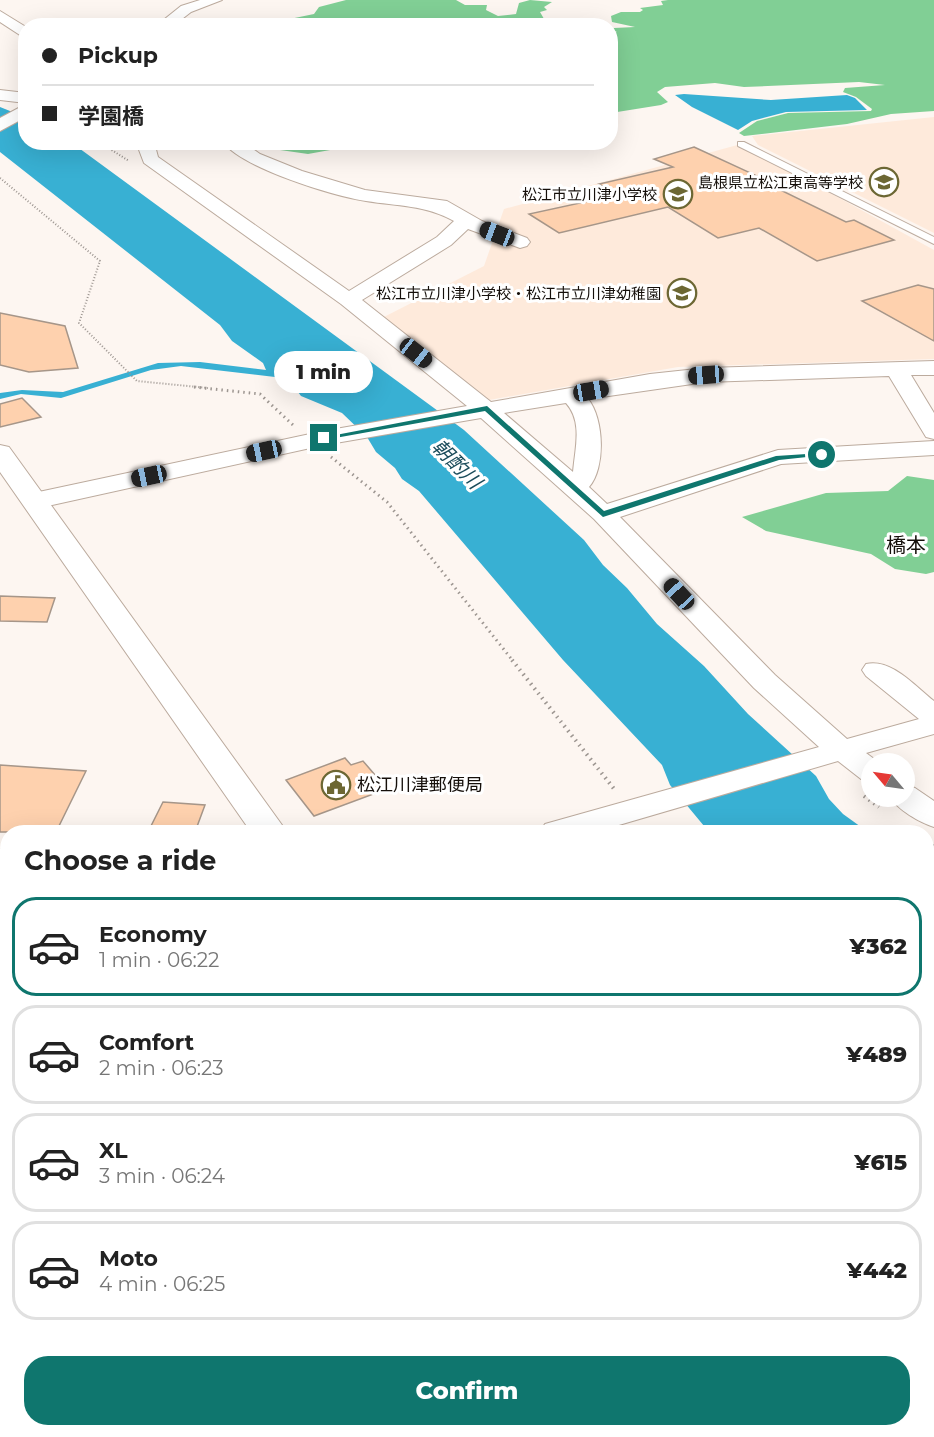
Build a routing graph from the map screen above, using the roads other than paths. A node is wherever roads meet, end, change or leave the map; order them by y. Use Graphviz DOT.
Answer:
graph roads {
  1 [pos="215,0"];
  2 [pos="0,15"];
  3 [pos="174,18"];
  4 [pos="18,29"];
  5 [pos="0,94"];
  6 [pos="18,97"];
  7 [pos="18,114"];
  8 [pos="0,126"];
  9 [pos="741,144"];
  10 [pos="147,150"];
  11 [pos="242,150"];
  12 [pos="466,220"];
  13 [pos="934,241"];
  14 [pos="520,242"];
  15 [pos="348,300"];
  16 [pos="934,368"];
  17 [pos="896,369"];
  18 [pos="572,394"];
  19 [pos="480,410"];
  20 [pos="934,432"];
  21 [pos="934,448"];
  22 [pos="0,453"];
  23 [pos="575,489"];
  24 [pos="34,501"];
  25 [pos="603,514"];
  26 [pos="876,670"];
  27 [pos="934,716"];
  28 [pos="934,724"];
  29 [pos="831,752"];
  30 [pos="861,767"];
  31 [pos="915,803"];
  32 [pos="934,816"];
  33 [pos="264,825"];
  34 [pos="584,825"];
  1 -- 3 [label="street"];
  2 -- 4 [label="street"];
  5 -- 6 [label="street"];
  7 -- 8 [label="street"];
  9 -- 13 [label="lane"];
  10 -- 15 [label="street"];
  11 -- 12 [label="street"];
  12 -- 14 [label="street"];
  12 -- 15 [label="street"];
  15 -- 19 [label="street"];
  16 -- 17 [label="street"];
  17 -- 18 [label="street"];
  17 -- 20 [label="street"];
  18 -- 19 [label="street"];
  18 -- 23 [label="street"];
  19 -- 23 [label="street"];
  19 -- 24 [label="street"];
  21 -- 25 [label="street"];
  22 -- 24 [label="street"];
  23 -- 25 [label="street"];
  24 -- 33 [label="street"];
  25 -- 29 [label="street"];
  26 -- 27 [label="street"];
  28 -- 29 [label="street"];
  29 -- 30 [label="street"];
  29 -- 34 [label="street"];
  31 -- 32 [label="street"];
}
